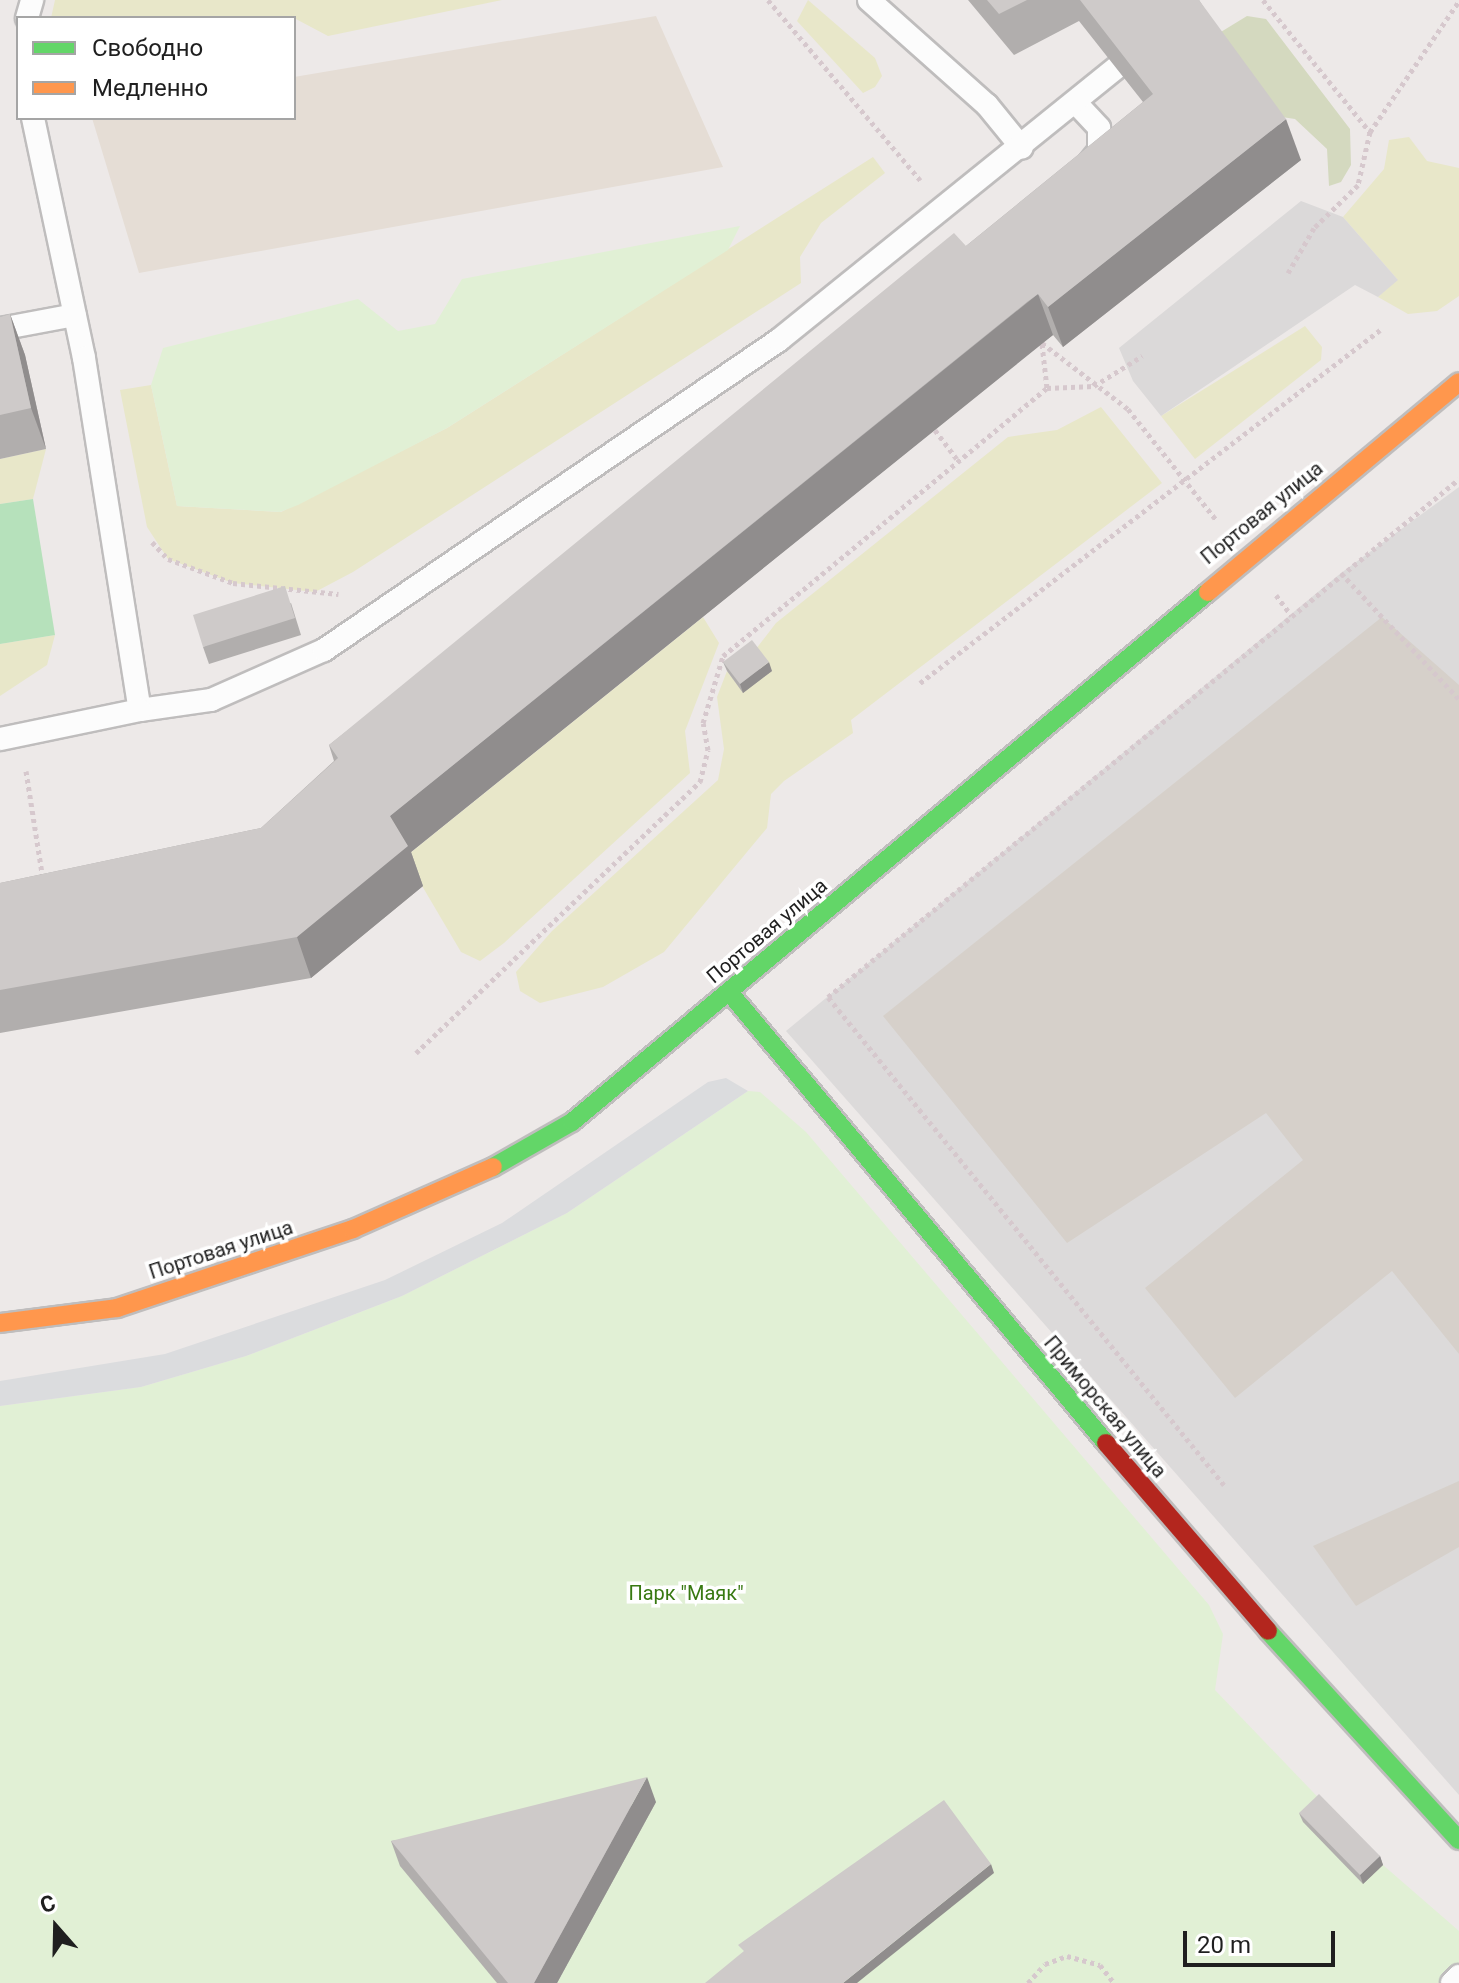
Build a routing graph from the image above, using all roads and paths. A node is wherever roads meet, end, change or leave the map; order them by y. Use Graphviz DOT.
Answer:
graph roads {
  1 [pos="768,0"];
  2 [pos="869,0"];
  3 [pos="1263,0"];
  4 [pos="1459,1"];
  5 [pos="1116,68"];
  6 [pos="1076,103"];
  7 [pos="33,120"];
  8 [pos="1370,132"];
  9 [pos="1022,148"];
  10 [pos="914,171"];
  11 [pos="1070,179"];
  12 [pos="1288,273"];
  13 [pos="75,315"];
  14 [pos="0,329"];
  15 [pos="1380,330"];
  16 [pos="1142,356"];
  17 [pos="1459,382"];
  18 [pos="1094,386"];
  19 [pos="1047,388"];
  20 [pos="935,430"];
  21 [pos="957,459"];
  22 [pos="1183,478"];
  23 [pos="1459,479"];
  24 [pos="147,537"];
  25 [pos="1244,555"];
  26 [pos="1341,573"];
  27 [pos="395,599"];
  28 [pos="920,683"];
  29 [pos="1459,699"];
  30 [pos="140,710"];
  31 [pos="10,739"];
  32 [pos="45,892"];
  33 [pos="729,992"];
  34 [pos="416,1053"];
  35 [pos="0,1323"];
  36 [pos="1224,1485"];
  37 [pos="1459,1840"];
  38 [pos="1459,1976"];
  39 [pos="1028,1983"];
  40 [pos="1114,1983"];
  41 [pos="1452,1983"];
  1 -- 10 [label="path"];
  2 -- 9 [label="lane"];
  3 -- 8 [label="path"];
  4 -- 8 [label="path"];
  5 -- 6 [label="lane"];
  6 -- 9 [label="lane"];
  6 -- 11 [label="lane"];
  7 -- 13 [label="lane"];
  8 -- 12 [label="path"];
  9 -- 27 [label="lane"];
  13 -- 14 [label="lane"];
  13 -- 30 [label="lane"];
  15 -- 22 [label="path"];
  16 -- 18 [label="path"];
  17 -- 25 [label="street, Портовая улица"];
  18 -- 19 [label="path"];
  18 -- 19 [label="path"];
  18 -- 22 [label="path"];
  19 -- 21 [label="path"];
  20 -- 21 [label="path"];
  21 -- 34 [label="path"];
  22 -- 25 [label="path"];
  22 -- 28 [label="path"];
  23 -- 26 [label="path"];
  24 -- 27 [label="path"];
  25 -- 33 [label="street, Портовая улица"];
  26 -- 29 [label="path"];
  26 -- 36 [label="path"];
  27 -- 30 [label="lane"];
  30 -- 31 [label="lane"];
  31 -- 32 [label="path"];
  33 -- 35 [label="street, Портовая улица"];
  33 -- 37 [label="street, Приморская улица"];
  38 -- 41 [label="lane"];
  39 -- 40 [label="path"];
}
